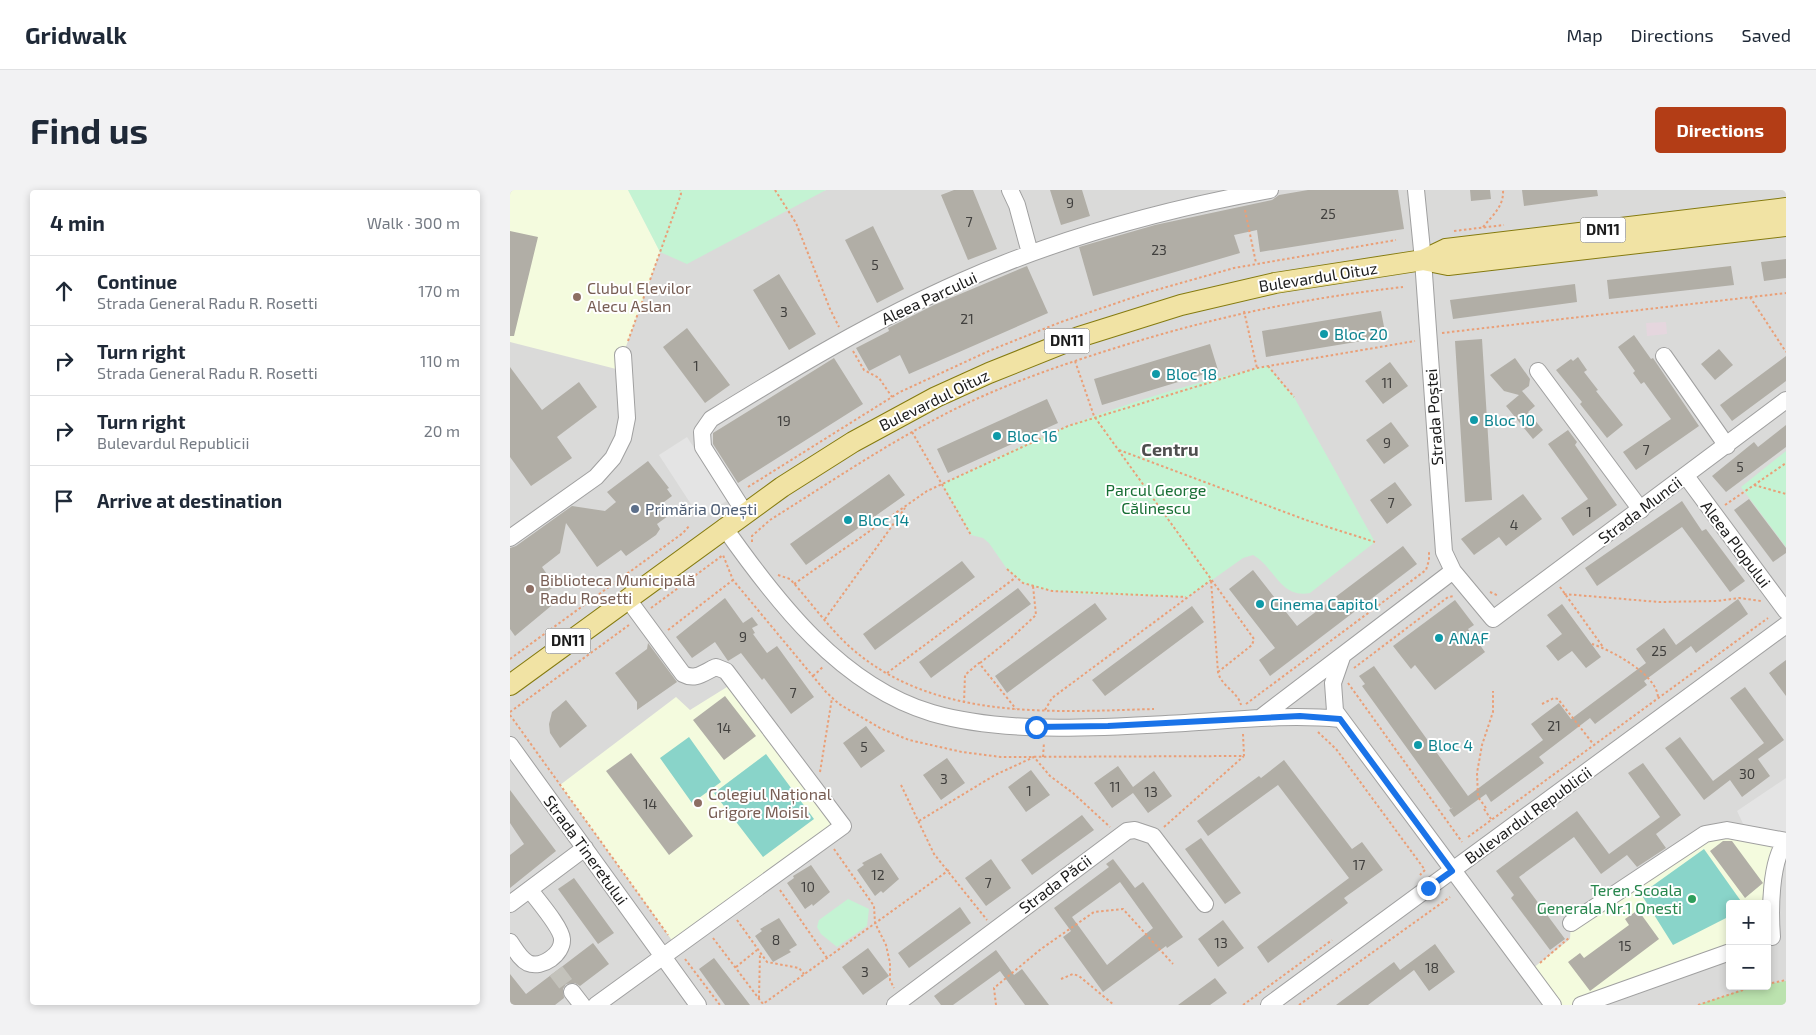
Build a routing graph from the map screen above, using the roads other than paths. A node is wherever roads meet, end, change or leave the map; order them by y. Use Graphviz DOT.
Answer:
graph roads {
  1 [pos="1010,190"];
  2 [pos="1270,190"];
  3 [pos="1416,190"];
  4 [pos="1241,193"];
  5 [pos="1786,208"];
  6 [pos="1786,226"];
  7 [pos="1030,254"];
  8 [pos="1424,260"];
  9 [pos="623,355"];
  10 [pos="1664,356"];
  11 [pos="1538,371"];
  12 [pos="1786,400"];
  13 [pos="1727,446"];
  14 [pos="1686,476"];
  15 [pos="1641,510"];
  16 [pos="745,513"];
  17 [pos="724,527"];
  18 [pos="510,538"];
  19 [pos="1453,571"];
  20 [pos="627,598"];
  21 [pos="1778,611"];
  22 [pos="1493,619"];
  23 [pos="1786,625"];
  24 [pos="1342,657"];
  25 [pos="510,685"];
  26 [pos="1259,719"];
  27 [pos="1340,719"];
  28 [pos="510,745"];
  29 [pos="1786,841"];
  30 [pos="585,848"];
  31 [pos="1452,871"];
  32 [pos="530,890"];
  33 [pos="510,904"];
  34 [pos="1205,904"];
  35 [pos="1571,923"];
  36 [pos="1775,936"];
  37 [pos="510,942"];
  38 [pos="1726,953"];
  39 [pos="662,955"];
  40 [pos="572,992"];
  41 [pos="897,1003"];
  42 [pos="582,1005"];
  43 [pos="596,1005"];
  44 [pos="698,1005"];
  45 [pos="1270,1005"];
  46 [pos="1553,1005"];
  47 [pos="1581,1005"];
  1 -- 7 [label="street"];
  2 -- 4 [label="street, Aleea Parcului"];
  3 -- 8 [label="street, Strada Poștei"];
  4 -- 7 [label="street, Aleea Parcului"];
  5 -- 8 [label="main road, Bulevardul Oituz / DN11"];
  6 -- 8 [label="main road, Bulevardul Oituz / DN11"];
  7 -- 16 [label="street, Aleea Parcului"];
  8 -- 16 [label="main road, Bulevardul Oituz / DN11"];
  8 -- 19 [label="street, Strada Poștei"];
  9 -- 18 [label="street"];
  10 -- 13 [label="street"];
  11 -- 15 [label="street"];
  12 -- 13 [label="street, Strada Muncii"];
  13 -- 14 [label="street, Strada Muncii"];
  14 -- 15 [label="street, Strada Muncii"];
  14 -- 21 [label="street, Aleea Plopului"];
  15 -- 22 [label="street, Strada Muncii"];
  16 -- 17 [label="main road, Bulevardul Oituz / DN11"];
  17 -- 20 [label="main road, Bulevardul Oituz / DN11"];
  17 -- 26 [label="street"];
  19 -- 22 [label="street, Strada Poștei"];
  19 -- 24 [label="street"];
  20 -- 25 [label="main road, Bulevardul Oituz / DN11"];
  20 -- 39 [label="street"];
  23 -- 31 [label="street, Bulevardul Republicii"];
  24 -- 26 [label="street"];
  24 -- 27 [label="street"];
  26 -- 27 [label="street"];
  27 -- 31 [label="street"];
  28 -- 30 [label="street, Strada Tineretului"];
  29 -- 35 [label="street"];
  29 -- 36 [label="street"];
  30 -- 32 [label="street"];
  30 -- 39 [label="street, Strada Tineretului"];
  31 -- 45 [label="street, Bulevardul Republicii"];
  31 -- 46 [label="street"];
  32 -- 33 [label="street"];
  32 -- 37 [label="street"];
  34 -- 41 [label="street, Strada Păcii"];
  38 -- 47 [label="street"];
  39 -- 43 [label="street"];
  39 -- 44 [label="street, Strada Tineretului"];
  40 -- 42 [label="street"];
}
